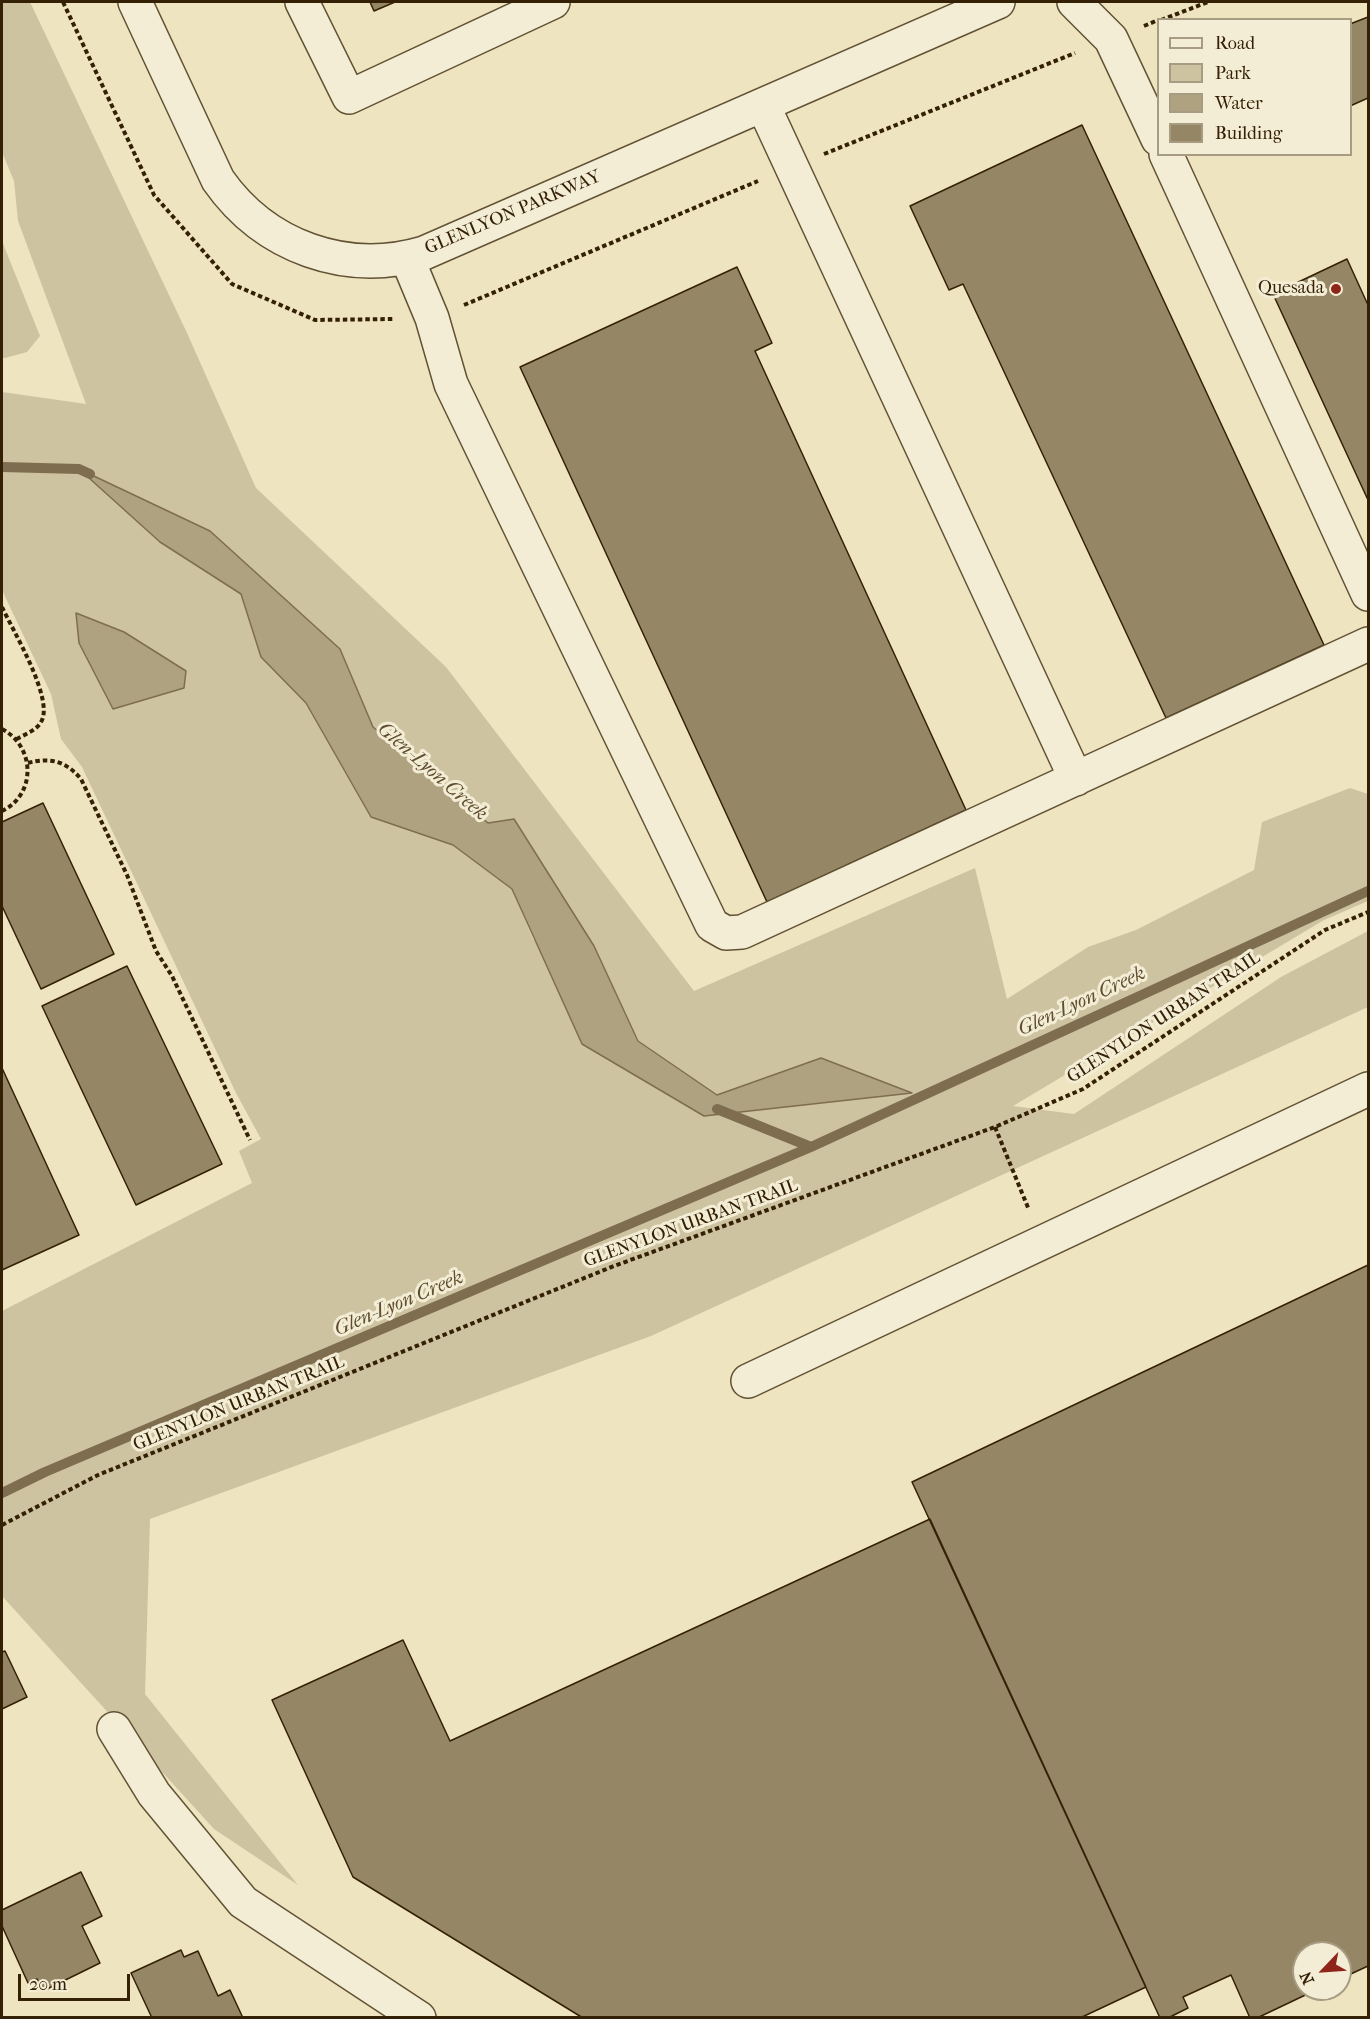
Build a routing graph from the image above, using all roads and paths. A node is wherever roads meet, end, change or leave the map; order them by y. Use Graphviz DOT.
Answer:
graph roads {
  1 [pos="135,2"];
  2 [pos="302,2"];
  3 [pos="553,2"];
  4 [pos="998,2"];
  5 [pos="1074,2"];
  6 [pos="1208,2"];
  7 [pos="1166,18"];
  8 [pos="763,105"];
  9 [pos="1157,136"];
  10 [pos="1167,156"];
  11 [pos="407,258"];
  12 [pos="1368,594"];
  13 [pos="2,607"];
  14 [pos="1368,645"];
  15 [pos="2,729"];
  16 [pos="15,740"];
  17 [pos="28,763"];
  18 [pos="1076,779"];
  19 [pos="2,811"];
  20 [pos="1368,912"];
  21 [pos="1368,1089"];
  22 [pos="994,1128"];
  23 [pos="250,1140"];
  24 [pos="1043,1242"];
  25 [pos="748,1381"];
  26 [pos="2,1525"];
  27 [pos="114,1730"];
  28 [pos="419,2018"];
  1 -- 11 [label="street, GLENLYON PARKWAY"];
  2 -- 3 [label="street"];
  4 -- 8 [label="street, GLENLYON PARKWAY"];
  5 -- 9 [label="street"];
  6 -- 7 [label="path"];
  8 -- 11 [label="street, GLENLYON PARKWAY"];
  8 -- 18 [label="street"];
  10 -- 12 [label="street"];
  11 -- 18 [label="street"];
  13 -- 16 [label="path"];
  14 -- 18 [label="street"];
  15 -- 16 [label="path"];
  16 -- 17 [label="path"];
  17 -- 19 [label="path"];
  17 -- 23 [label="path"];
  20 -- 22 [label="path, GLENYLON URBAN TRAIL"];
  21 -- 24 [label="street"];
  22 -- 24 [label="path"];
  22 -- 26 [label="path, GLENYLON URBAN TRAIL"];
  24 -- 25 [label="street"];
  27 -- 28 [label="street"];
}
